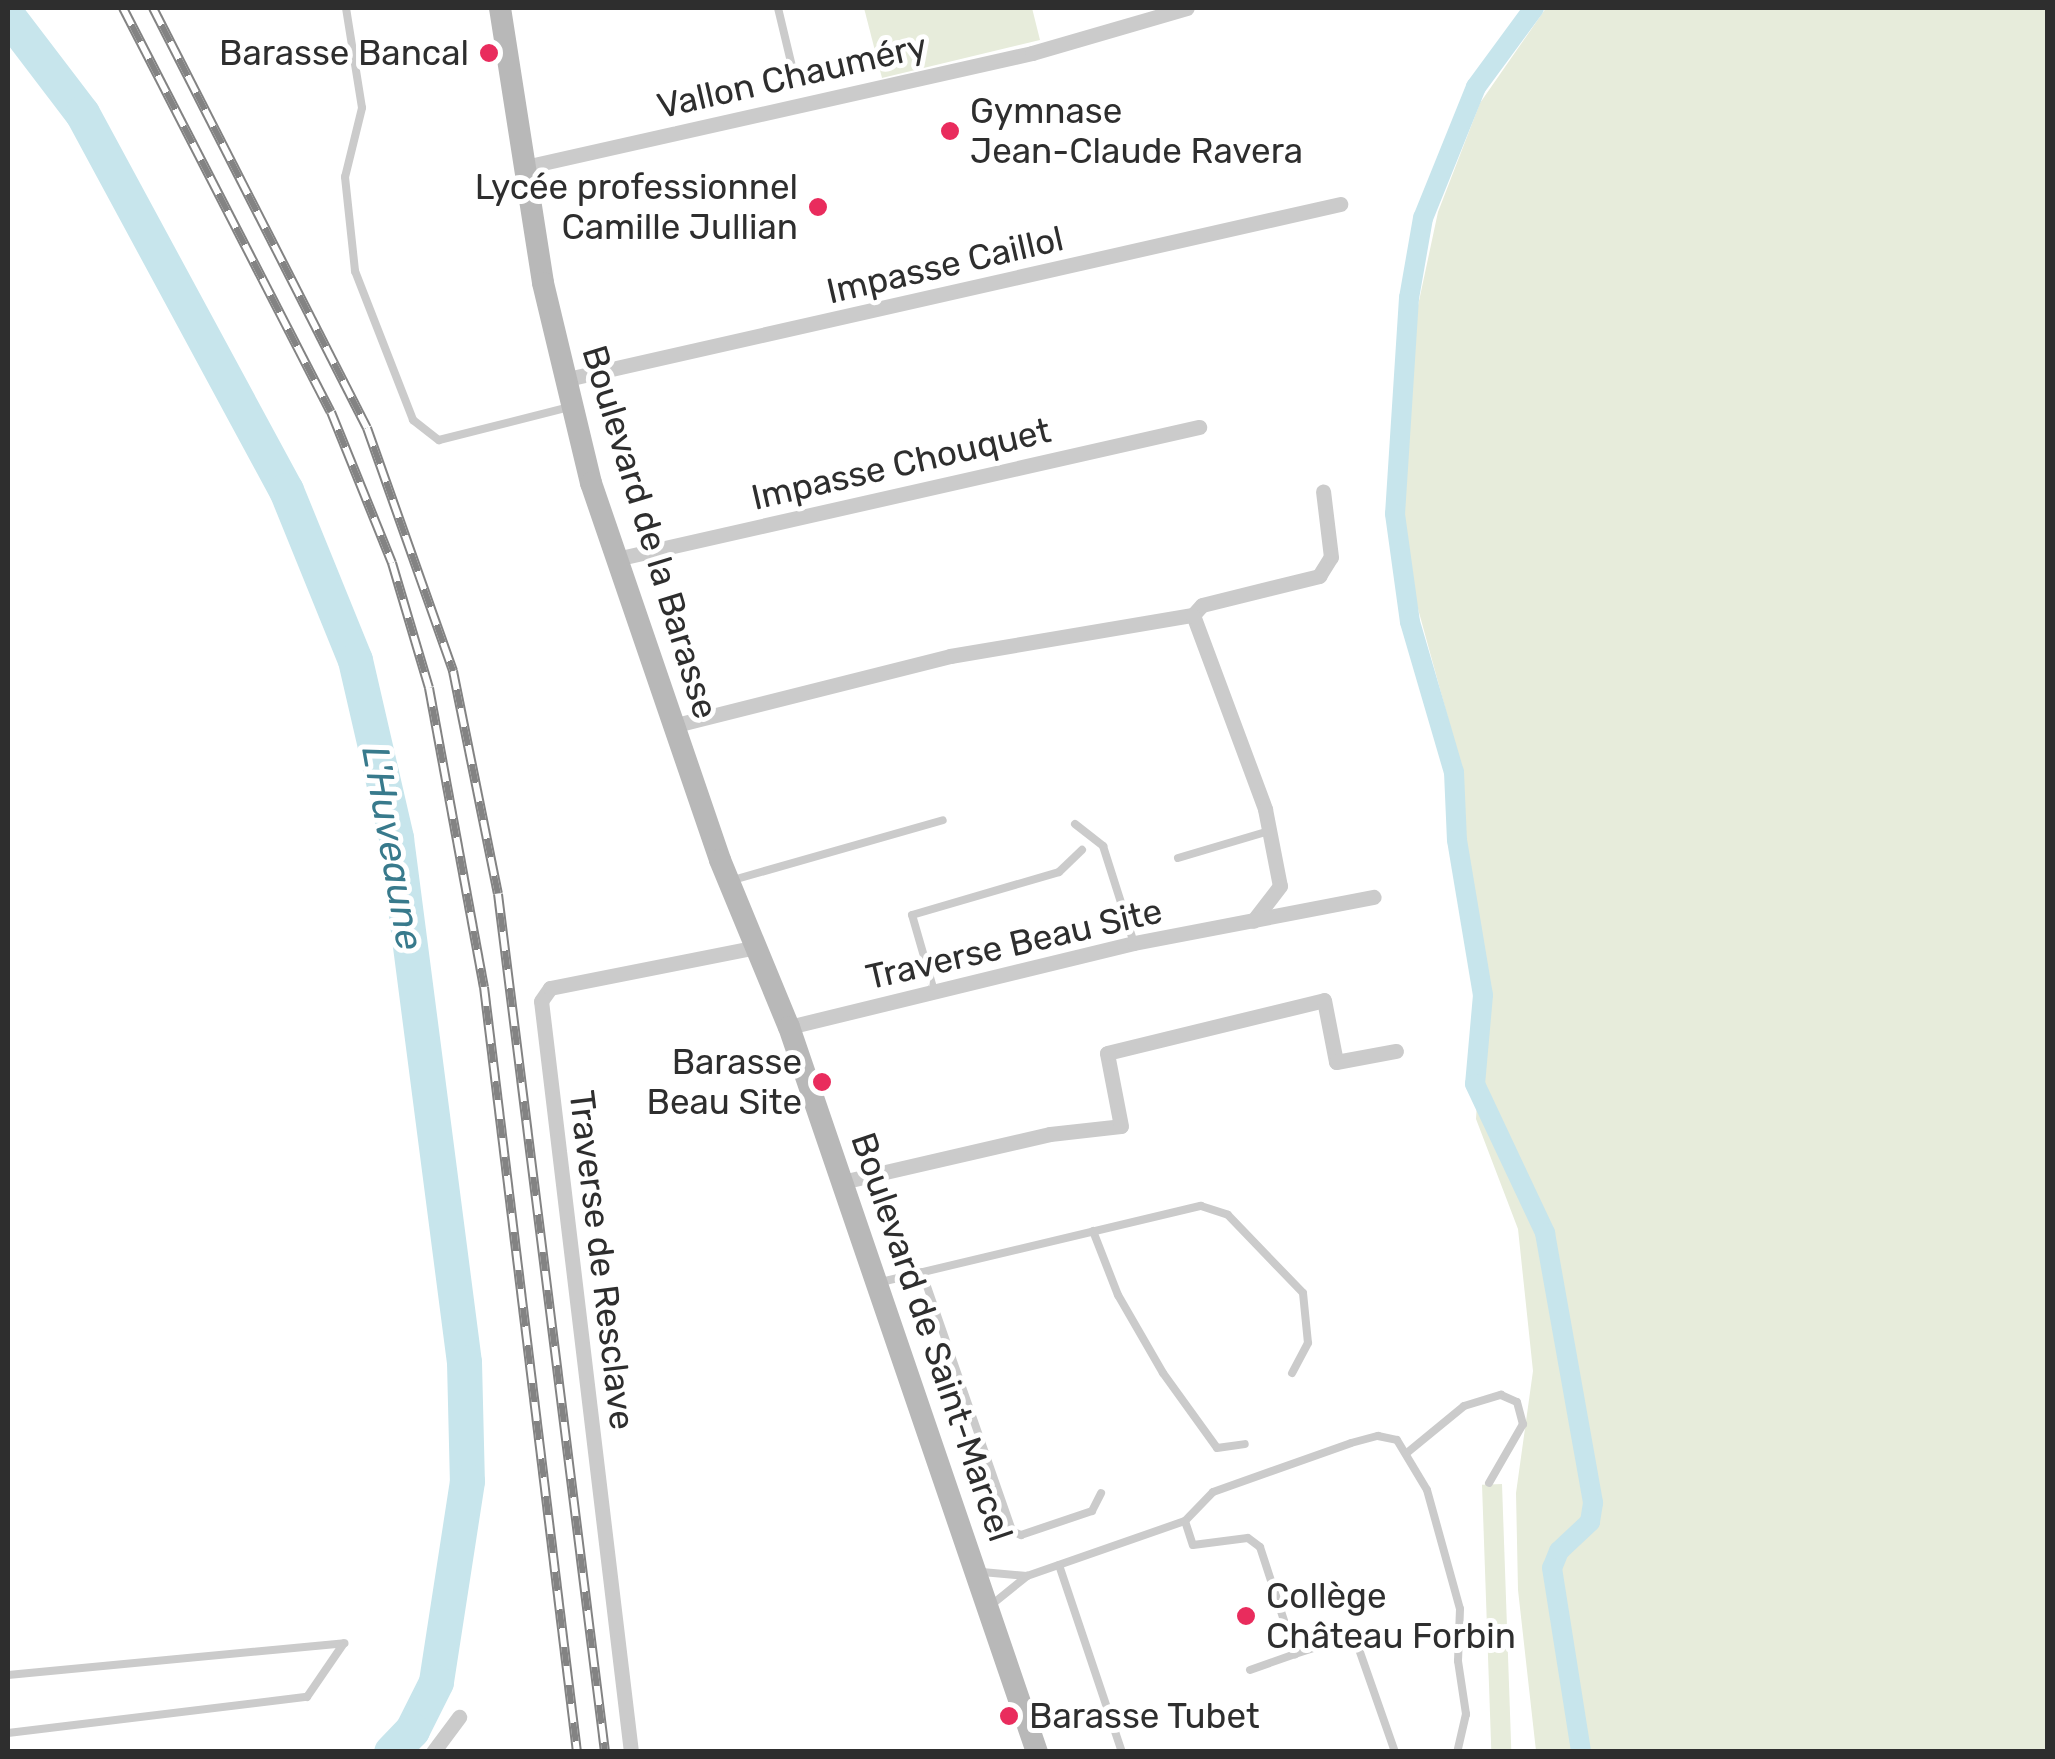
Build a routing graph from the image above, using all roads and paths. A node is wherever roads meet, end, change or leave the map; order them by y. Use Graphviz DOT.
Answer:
graph roads {
  1 [pos="346,8"];
  2 [pos="500,8"];
  3 [pos="778,8"];
  4 [pos="1187,8"];
  5 [pos="796,82"];
  6 [pos="525,168"];
  7 [pos="1340,204"];
  8 [pos="563,380"];
  9 [pos="569,406"];
  10 [pos="1199,428"];
  11 [pos="1323,491"];
  12 [pos="616,559"];
  13 [pos="1192,616"];
  14 [pos="672,726"];
  15 [pos="944,820"];
  16 [pos="1075,824"];
  17 [pos="1269,831"];
  18 [pos="1082,850"];
  19 [pos="1178,858"];
  20 [pos="729,881"];
  21 [pos="1374,897"];
  22 [pos="1253,922"];
  23 [pos="1134,943"];
  24 [pos="757,948"];
  25 [pos="934,993"];
  26 [pos="789,1027"];
  27 [pos="1396,1051"];
  28 [pos="842,1182"];
  29 [pos="1093,1231"];
  30 [pos="922,1272"];
  31 [pos="876,1284"];
  32 [pos="1292,1373"];
  33 [pos="1246,1444"];
  34 [pos="1408,1452"];
  35 [pos="1489,1483"];
  36 [pos="1101,1493"];
  37 [pos="1185,1521"];
  38 [pos="1060,1565"];
  39 [pos="974,1570"];
  40 [pos="1027,1576"];
  41 [pos="987,1609"];
  42 [pos="1295,1654"];
  43 [pos="1250,1670"];
  44 [pos="8,1675"];
  45 [pos="459,1716"];
  46 [pos="8,1733"];
  47 [pos="433,1752"];
  48 [pos="631,1752"];
  49 [pos="1036,1752"];
  50 [pos="1122,1752"];
  51 [pos="1395,1752"];
  52 [pos="1458,1752"];
  1 -- 9 [label="lane"];
  2 -- 6 [label="street, Boulevard de la Barasse"];
  3 -- 5 [label="lane"];
  4 -- 6 [label="street, Vallon Chauméry"];
  6 -- 8 [label="street, Boulevard de la Barasse"];
  7 -- 8 [label="street, Impasse Caillol"];
  8 -- 9 [label="street, Boulevard de la Barasse"];
  9 -- 12 [label="street, Boulevard de la Barasse"];
  10 -- 12 [label="street, Impasse Chouquet"];
  11 -- 13 [label="street"];
  12 -- 14 [label="street, Boulevard de la Barasse"];
  13 -- 14 [label="street"];
  13 -- 17 [label="street"];
  14 -- 20 [label="street, Boulevard de la Barasse"];
  15 -- 20 [label="lane"];
  16 -- 23 [label="lane"];
  17 -- 19 [label="lane"];
  17 -- 22 [label="street"];
  18 -- 25 [label="lane"];
  20 -- 24 [label="street, Boulevard de la Barasse"];
  21 -- 22 [label="street, Traverse Beau Site"];
  22 -- 23 [label="street, Traverse Beau Site"];
  23 -- 25 [label="street, Traverse Beau Site"];
  24 -- 26 [label="street, Boulevard de Saint-Marcel"];
  24 -- 48 [label="street, Traverse de Resclave"];
  25 -- 26 [label="street, Traverse Beau Site"];
  26 -- 28 [label="street, Boulevard de Saint-Marcel"];
  27 -- 28 [label="street"];
  28 -- 31 [label="street, Boulevard de Saint-Marcel"];
  29 -- 30 [label="lane"];
  29 -- 32 [label="lane"];
  29 -- 33 [label="lane"];
  30 -- 31 [label="lane"];
  30 -- 36 [label="lane"];
  31 -- 39 [label="street, Boulevard de Saint-Marcel"];
  34 -- 35 [label="lane"];
  34 -- 37 [label="lane"];
  34 -- 52 [label="lane"];
  37 -- 38 [label="lane"];
  37 -- 42 [label="lane"];
  38 -- 40 [label="lane"];
  38 -- 50 [label="lane"];
  39 -- 40 [label="lane"];
  39 -- 41 [label="street, Boulevard de Saint-Marcel"];
  40 -- 41 [label="lane"];
  41 -- 49 [label="street, Boulevard de Saint-Marcel"];
  42 -- 43 [label="lane"];
  42 -- 51 [label="lane"];
  44 -- 46 [label="lane"];
  45 -- 47 [label="street"];
}
